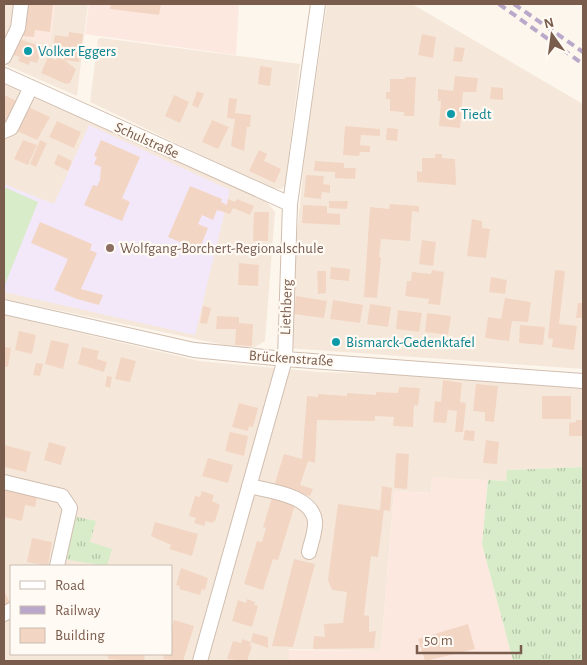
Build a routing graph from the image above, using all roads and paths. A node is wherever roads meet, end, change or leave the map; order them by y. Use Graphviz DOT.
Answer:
graph roads {
  1 [pos="21,4"];
  2 [pos="318,4"];
  3 [pos="4,57"];
  4 [pos="4,75"];
  5 [pos="31,87"];
  6 [pos="4,131"];
  7 [pos="290,204"];
  8 [pos="4,307"];
  9 [pos="285,359"];
  10 [pos="583,381"];
  11 [pos="4,482"];
  12 [pos="249,486"];
  13 [pos="309,552"];
  14 [pos="57,565"];
  15 [pos="200,661"];
  1 -- 3 [label="street"];
  2 -- 7 [label="street, Liethberg"];
  4 -- 5 [label="street, Schulstraße"];
  5 -- 6 [label="street"];
  5 -- 7 [label="street, Schulstraße"];
  7 -- 9 [label="street, Liethberg"];
  8 -- 9 [label="street, Brückenstraße"];
  9 -- 10 [label="street, Brückenstraße"];
  9 -- 12 [label="street, Liethberg"];
  11 -- 14 [label="street"];
  12 -- 13 [label="street"];
  12 -- 15 [label="street, Liethberg"];
}
